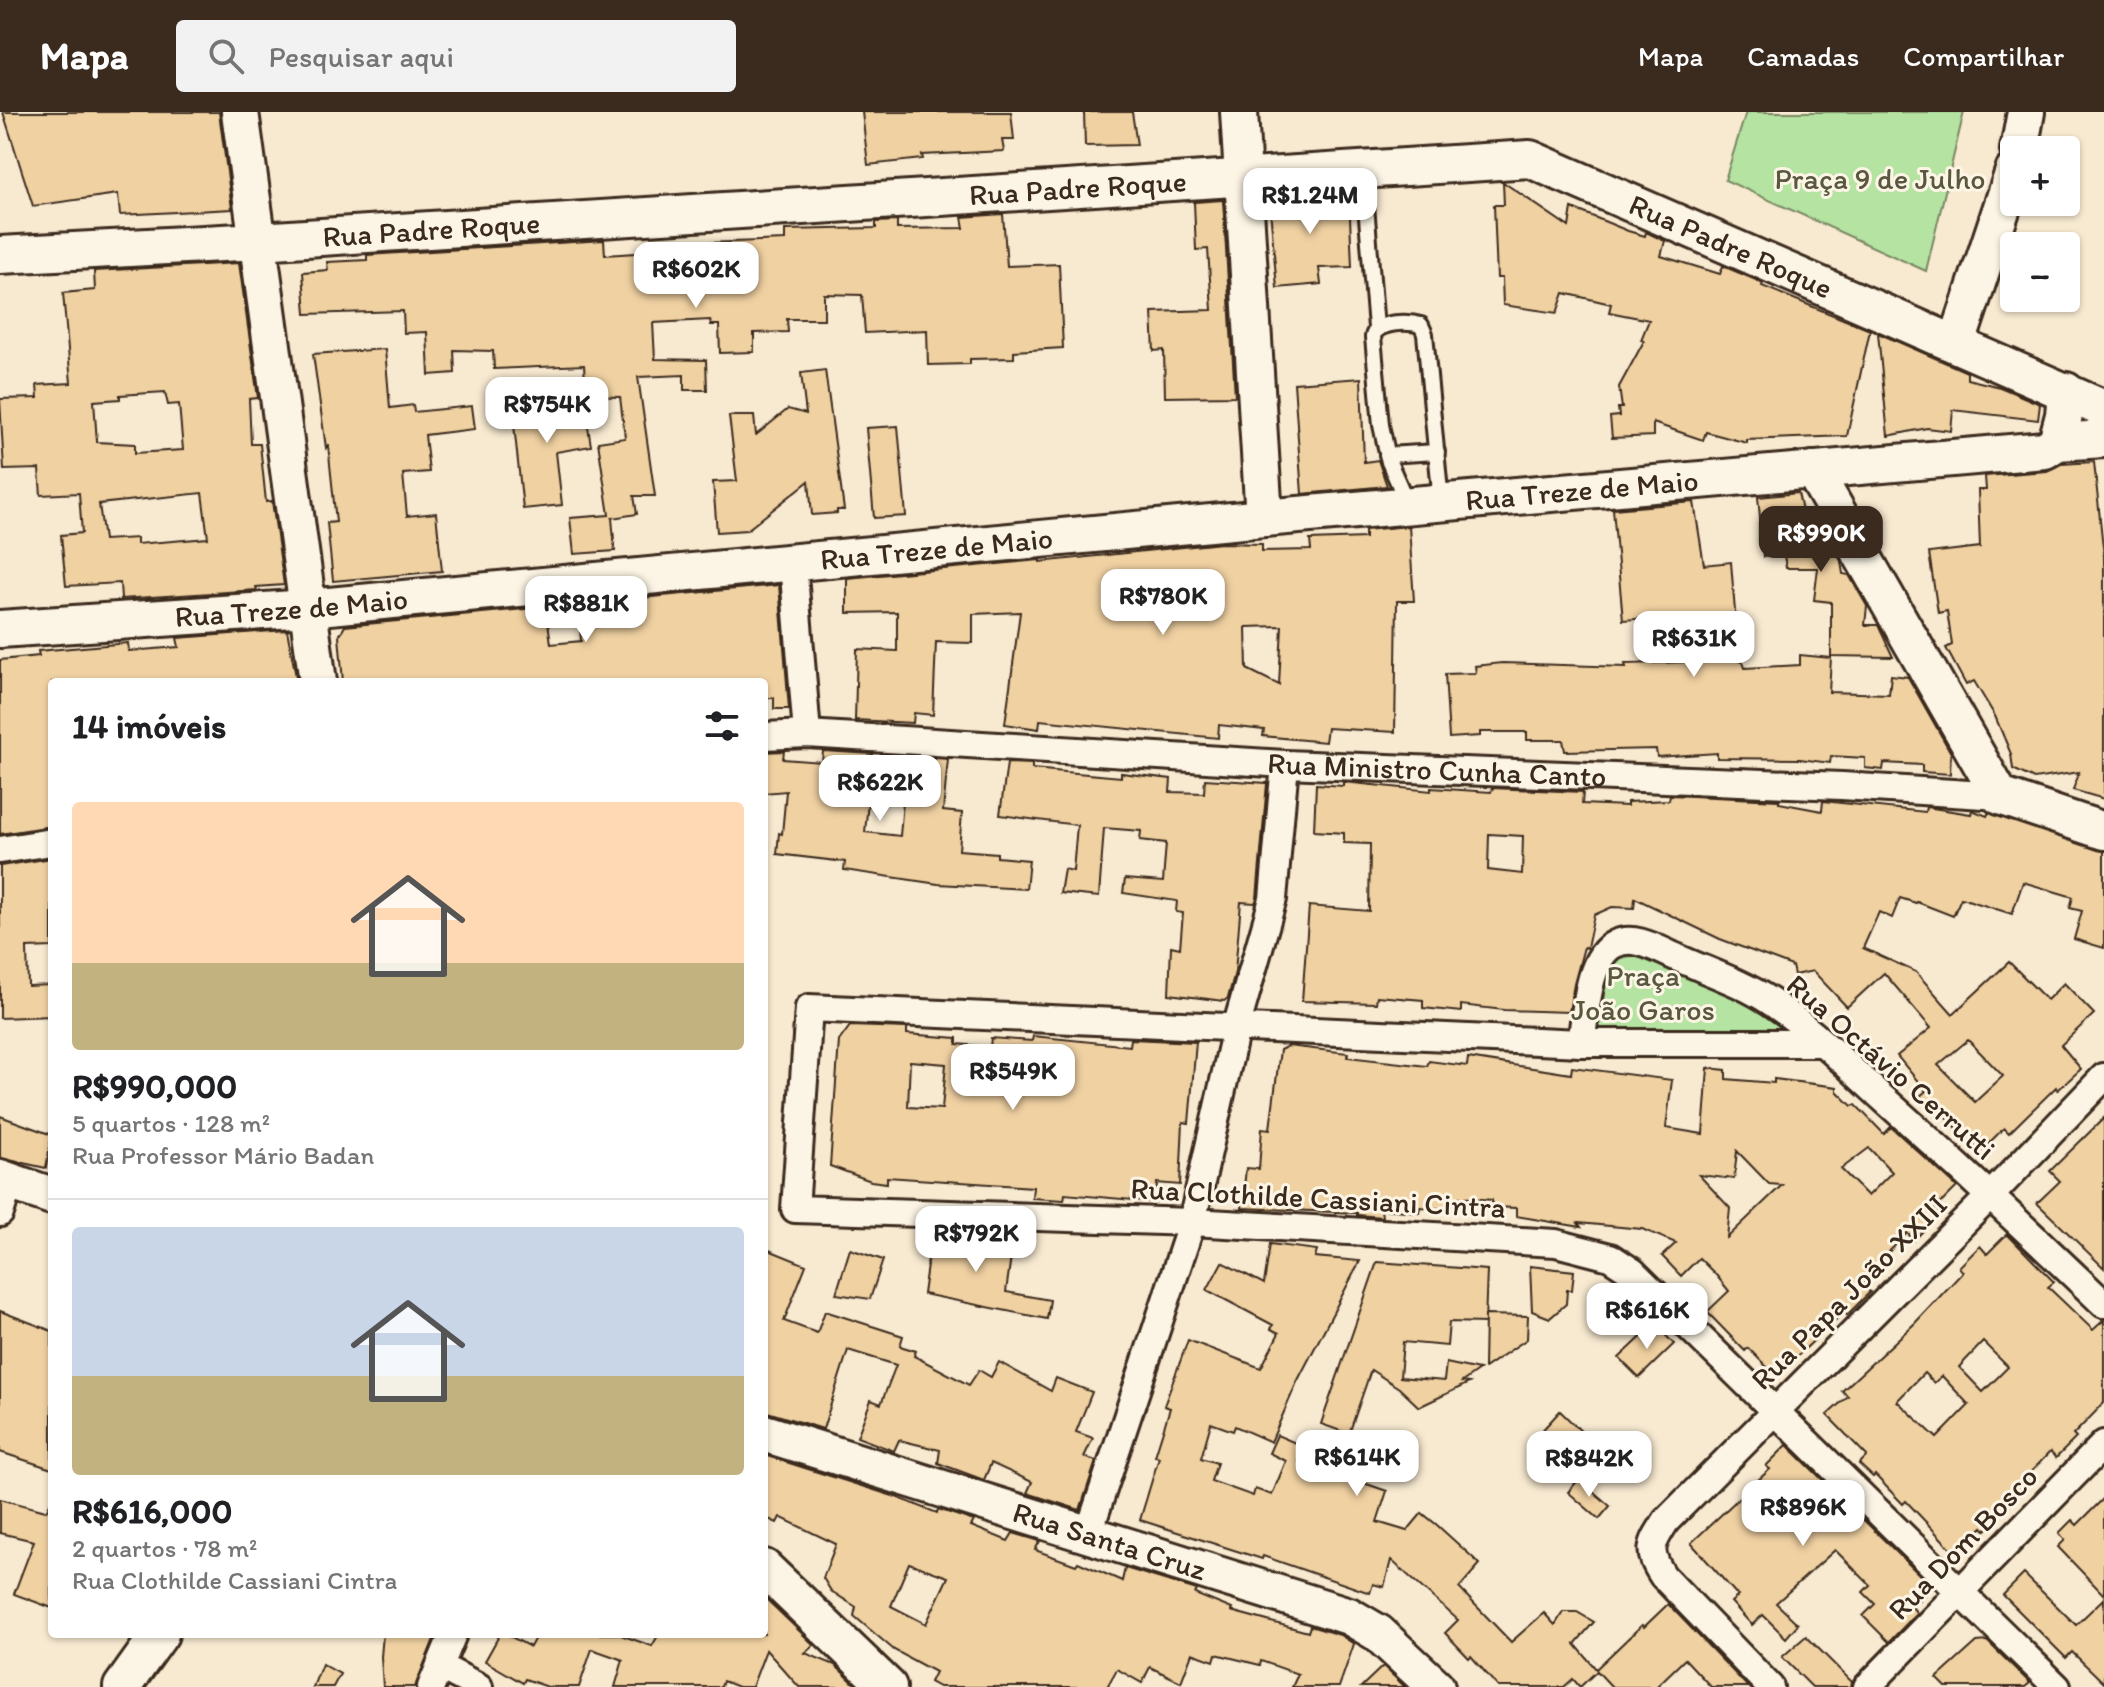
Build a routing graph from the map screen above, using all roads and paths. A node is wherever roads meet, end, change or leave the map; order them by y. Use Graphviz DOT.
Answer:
graph roads {
  1 [pos="240,112"];
  2 [pos="1239,112"];
  3 [pos="2026,112"];
  4 [pos="2022,136"];
  5 [pos="1244,178"];
  6 [pos="1365,193"];
  7 [pos="2000,213"];
  8 [pos="259,241"];
  9 [pos="0,255"];
  10 [pos="1376,328"];
  11 [pos="1957,343"];
  12 [pos="2066,391"];
  13 [pos="2104,409"];
  14 [pos="2104,439"];
  15 [pos="2057,442"];
  16 [pos="1437,452"];
  17 [pos="1387,455"];
  18 [pos="1813,470"];
  19 [pos="1425,504"];
  20 [pos="1264,518"];
  21 [pos="793,563"];
  22 [pos="308,608"];
  23 [pos="0,629"];
  24 [pos="317,678"];
  25 [pos="807,734"];
  26 [pos="768,736"];
  27 [pos="1285,764"];
  28 [pos="2000,796"];
  29 [pos="2104,831"];
  30 [pos="48,843"];
  31 [pos="0,850"];
  32 [pos="1236,1028"];
  33 [pos="1581,1043"];
  34 [pos="1822,1043"];
  35 [pos="2104,1077"];
  36 [pos="3,1191"];
  37 [pos="1991,1195"];
  38 [pos="48,1196"];
  39 [pos="1192,1222"];
  40 [pos="2104,1304"];
  41 [pos="1775,1410"];
  42 [pos="768,1434"];
  43 [pos="2104,1444"];
  44 [pos="1088,1535"];
  45 [pos="768,1572"];
  46 [pos="1962,1592"];
  47 [pos="157,1638"];
  48 [pos="451,1638"];
  49 [pos="436,1677"];
  50 [pos="122,1687"];
  51 [pos="479,1687"];
  52 [pos="888,1687"];
  53 [pos="1436,1687"];
  54 [pos="1770,1687"];
  55 [pos="1867,1687"];
  56 [pos="2057,1687"];
  1 -- 8 [label="street"];
  2 -- 5 [label="street"];
  3 -- 4 [label="street"];
  5 -- 8 [label="street, Rua Padre Roque"];
  5 -- 11 [label="street, Rua Padre Roque"];
  5 -- 20 [label="street"];
  6 -- 10 [label="lane"];
  7 -- 11 [label="street"];
  8 -- 9 [label="street, Rua Padre Roque"];
  8 -- 22 [label="street"];
  10 -- 16 [label="lane"];
  10 -- 17 [label="lane"];
  11 -- 12 [label="street, Rua Padre Roque"];
  12 -- 13 [label="street, Rua Padre Roque"];
  12 -- 15 [label="street"];
  14 -- 15 [label="street, Rua Treze de Maio"];
  15 -- 18 [label="street, Rua Treze de Maio"];
  16 -- 17 [label="lane"];
  16 -- 19 [label="lane"];
  17 -- 19 [label="lane"];
  18 -- 19 [label="street, Rua Treze de Maio"];
  18 -- 28 [label="street"];
  19 -- 20 [label="street, Rua Treze de Maio"];
  20 -- 21 [label="street, Rua Treze de Maio"];
  21 -- 22 [label="street, Rua Treze de Maio"];
  21 -- 25 [label="street"];
  22 -- 23 [label="street, Rua Treze de Maio"];
  22 -- 24 [label="street"];
  25 -- 26 [label="street, Rua Ministro Cunha Canto"];
  25 -- 27 [label="street, Rua Ministro Cunha Canto"];
  27 -- 28 [label="street, Rua Ministro Cunha Canto"];
  27 -- 32 [label="street"];
  28 -- 29 [label="street, Rua Ministro Cunha Canto"];
  30 -- 31 [label="street"];
  32 -- 33 [label="street"];
  32 -- 39 [label="street"];
  32 -- 39 [label="street, Rua Clothilde Cassiani Cintra"];
  33 -- 34 [label="street"];
  33 -- 34 [label="street, Rua Octávio Cerrutti"];
  34 -- 37 [label="street, Rua Octávio Cerrutti"];
  35 -- 37 [label="street, Rua Papa João XXIII"];
  36 -- 38 [label="street"];
  37 -- 40 [label="street, Rua Octávio Cerrutti"];
  37 -- 41 [label="street, Rua Papa João XXIII"];
  39 -- 41 [label="street, Rua Clothilde Cassiani Cintra"];
  39 -- 44 [label="street"];
  41 -- 46 [label="street, Rua Clothilde Cassiani Cintra"];
  41 -- 54 [label="street, Rua Papa João XXIII"];
  42 -- 44 [label="street, Rua Santa Cruz"];
  43 -- 46 [label="street, Rua Dom Bosco"];
  44 -- 53 [label="street, Rua Santa Cruz"];
  45 -- 52 [label="street"];
  46 -- 55 [label="street, Rua Dom Bosco"];
  46 -- 56 [label="street, Rua Clothilde Cassiani Cintra"];
  47 -- 50 [label="street"];
  48 -- 49 [label="street"];
  49 -- 51 [label="street"];
}
